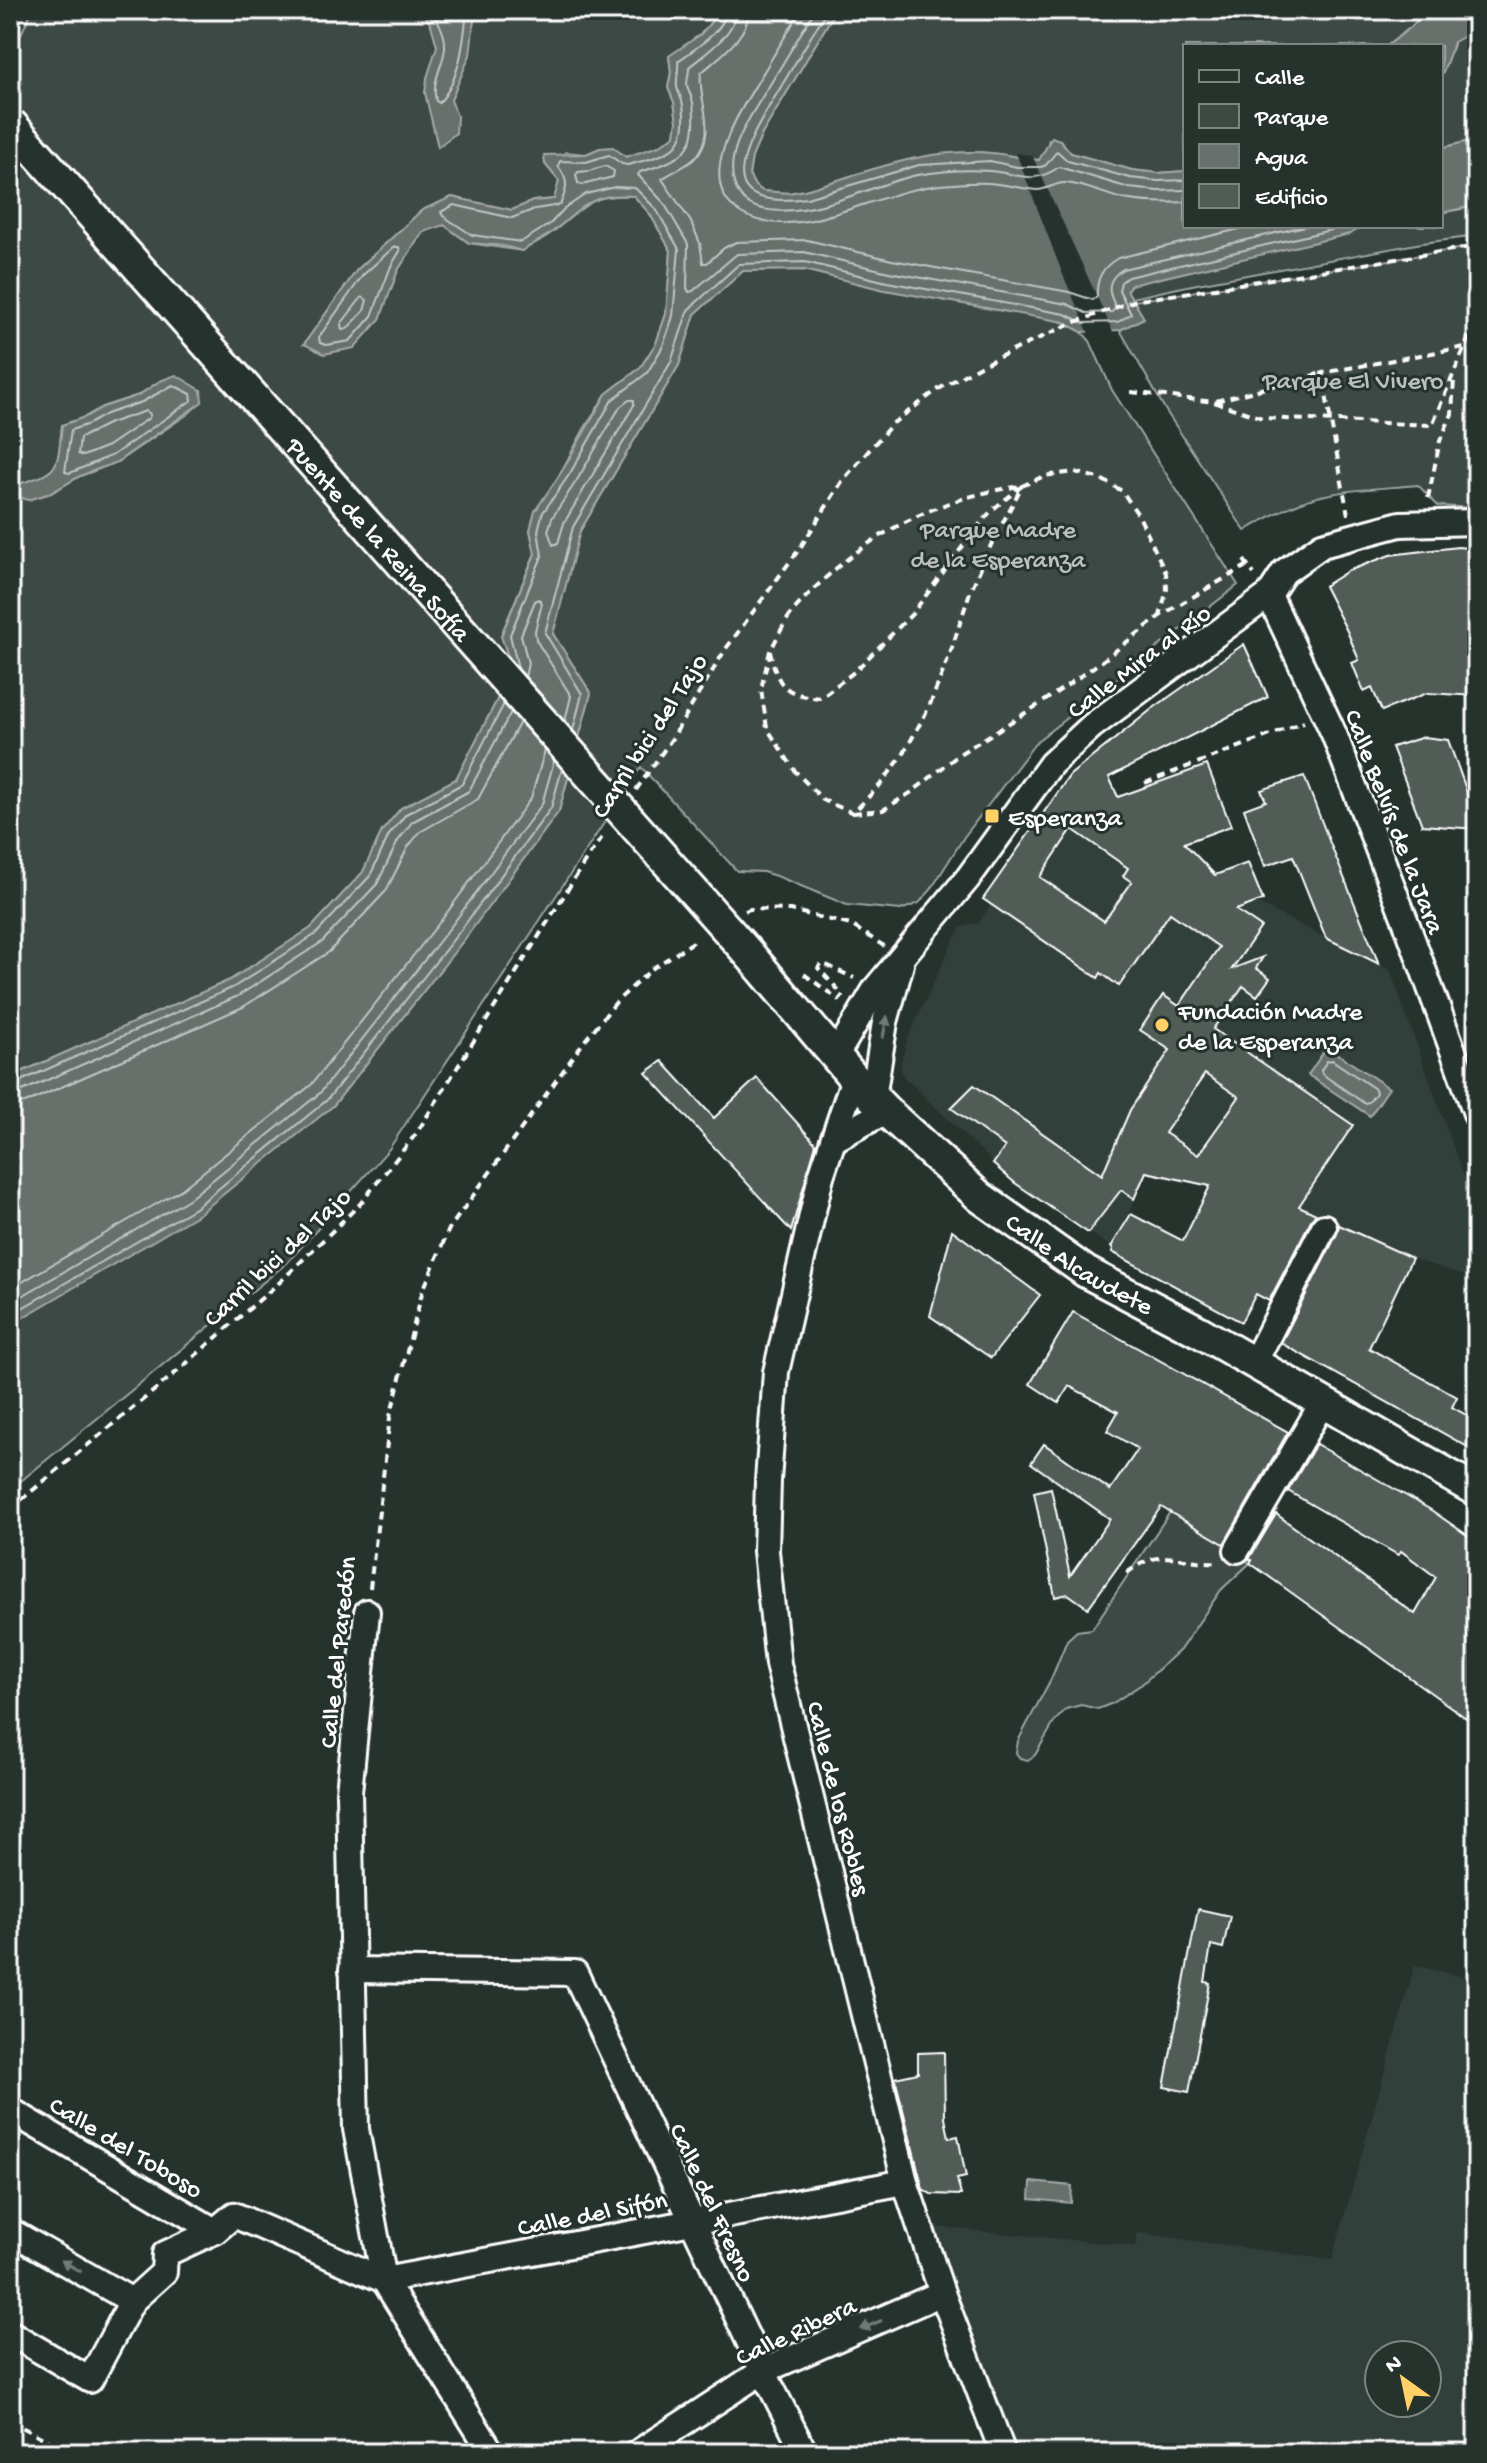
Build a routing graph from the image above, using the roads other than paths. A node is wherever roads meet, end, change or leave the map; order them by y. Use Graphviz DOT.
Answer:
graph roads {
  1 [pos="10,123"];
  2 [pos="1477,522"];
  3 [pos="1269,595"];
  4 [pos="749,954"];
  5 [pos="903,957"];
  6 [pos="862,1086"];
  7 [pos="1477,1116"];
  8 [pos="833,1140"];
  9 [pos="1324,1227"];
  10 [pos="1254,1363"];
  11 [pos="1323,1402"];
  12 [pos="1477,1491"];
  13 [pos="1237,1550"];
  14 [pos="367,1612"];
  15 [pos="352,1970"];
  16 [pos="10,2110"];
  17 [pos="905,2182"];
  18 [pos="692,2222"];
  19 [pos="10,2231"];
  20 [pos="215,2231"];
  21 [pos="384,2280"];
  22 [pos="942,2293"];
  23 [pos="132,2301"];
  24 [pos="10,2333"];
  25 [pos="763,2371"];
  26 [pos="492,2453"];
  27 [pos="637,2453"];
  28 [pos="805,2453"];
  29 [pos="1003,2453"];
  1 -- 4 [label="main road, Puente de la Reina Sofía, bridge"];
  2 -- 3 [label="street, Calle Mira al Río"];
  3 -- 5 [label="street, Calle Mira al Río"];
  3 -- 7 [label="street, Calle Belvís de la Jara"];
  4 -- 6 [label="main road, Calle Alcaudete"];
  6 -- 5 [label="street, one-way"];
  5 -- 6 [label="street, Calle Mira al Río"];
  6 -- 8 [label="street"];
  6 -- 8 [label="street, Calle de los Robles"];
  6 -- 10 [label="main road, Calle Alcaudete"];
  8 -- 17 [label="street, Calle de los Robles"];
  9 -- 10 [label="street"];
  10 -- 11 [label="main road, Calle Alcaudete"];
  11 -- 12 [label="main road, Calle Alcaudete"];
  11 -- 13 [label="street"];
  14 -- 15 [label="street, Calle del Paredón"];
  15 -- 18 [label="street, Calle del Fresno"];
  15 -- 21 [label="street, Calle del Paredón"];
  16 -- 20 [label="street, Calle del Toboso"];
  17 -- 18 [label="street, Calle del Sifón"];
  17 -- 22 [label="street, Calle de los Robles"];
  18 -- 21 [label="street, Calle del Sifón"];
  18 -- 25 [label="street, Calle del Fresno"];
  23 -- 19 [label="street, one-way"];
  20 -- 21 [label="street"];
  20 -- 23 [label="street"];
  21 -- 26 [label="street, Calle del Paredón"];
  22 -- 25 [label="street, Calle Ribera, one-way"];
  22 -- 29 [label="street, Calle de los Robles"];
  23 -- 24 [label="street"];
  25 -- 27 [label="street, Calle Ribera"];
  25 -- 28 [label="street, Calle del Fresno"];
}
